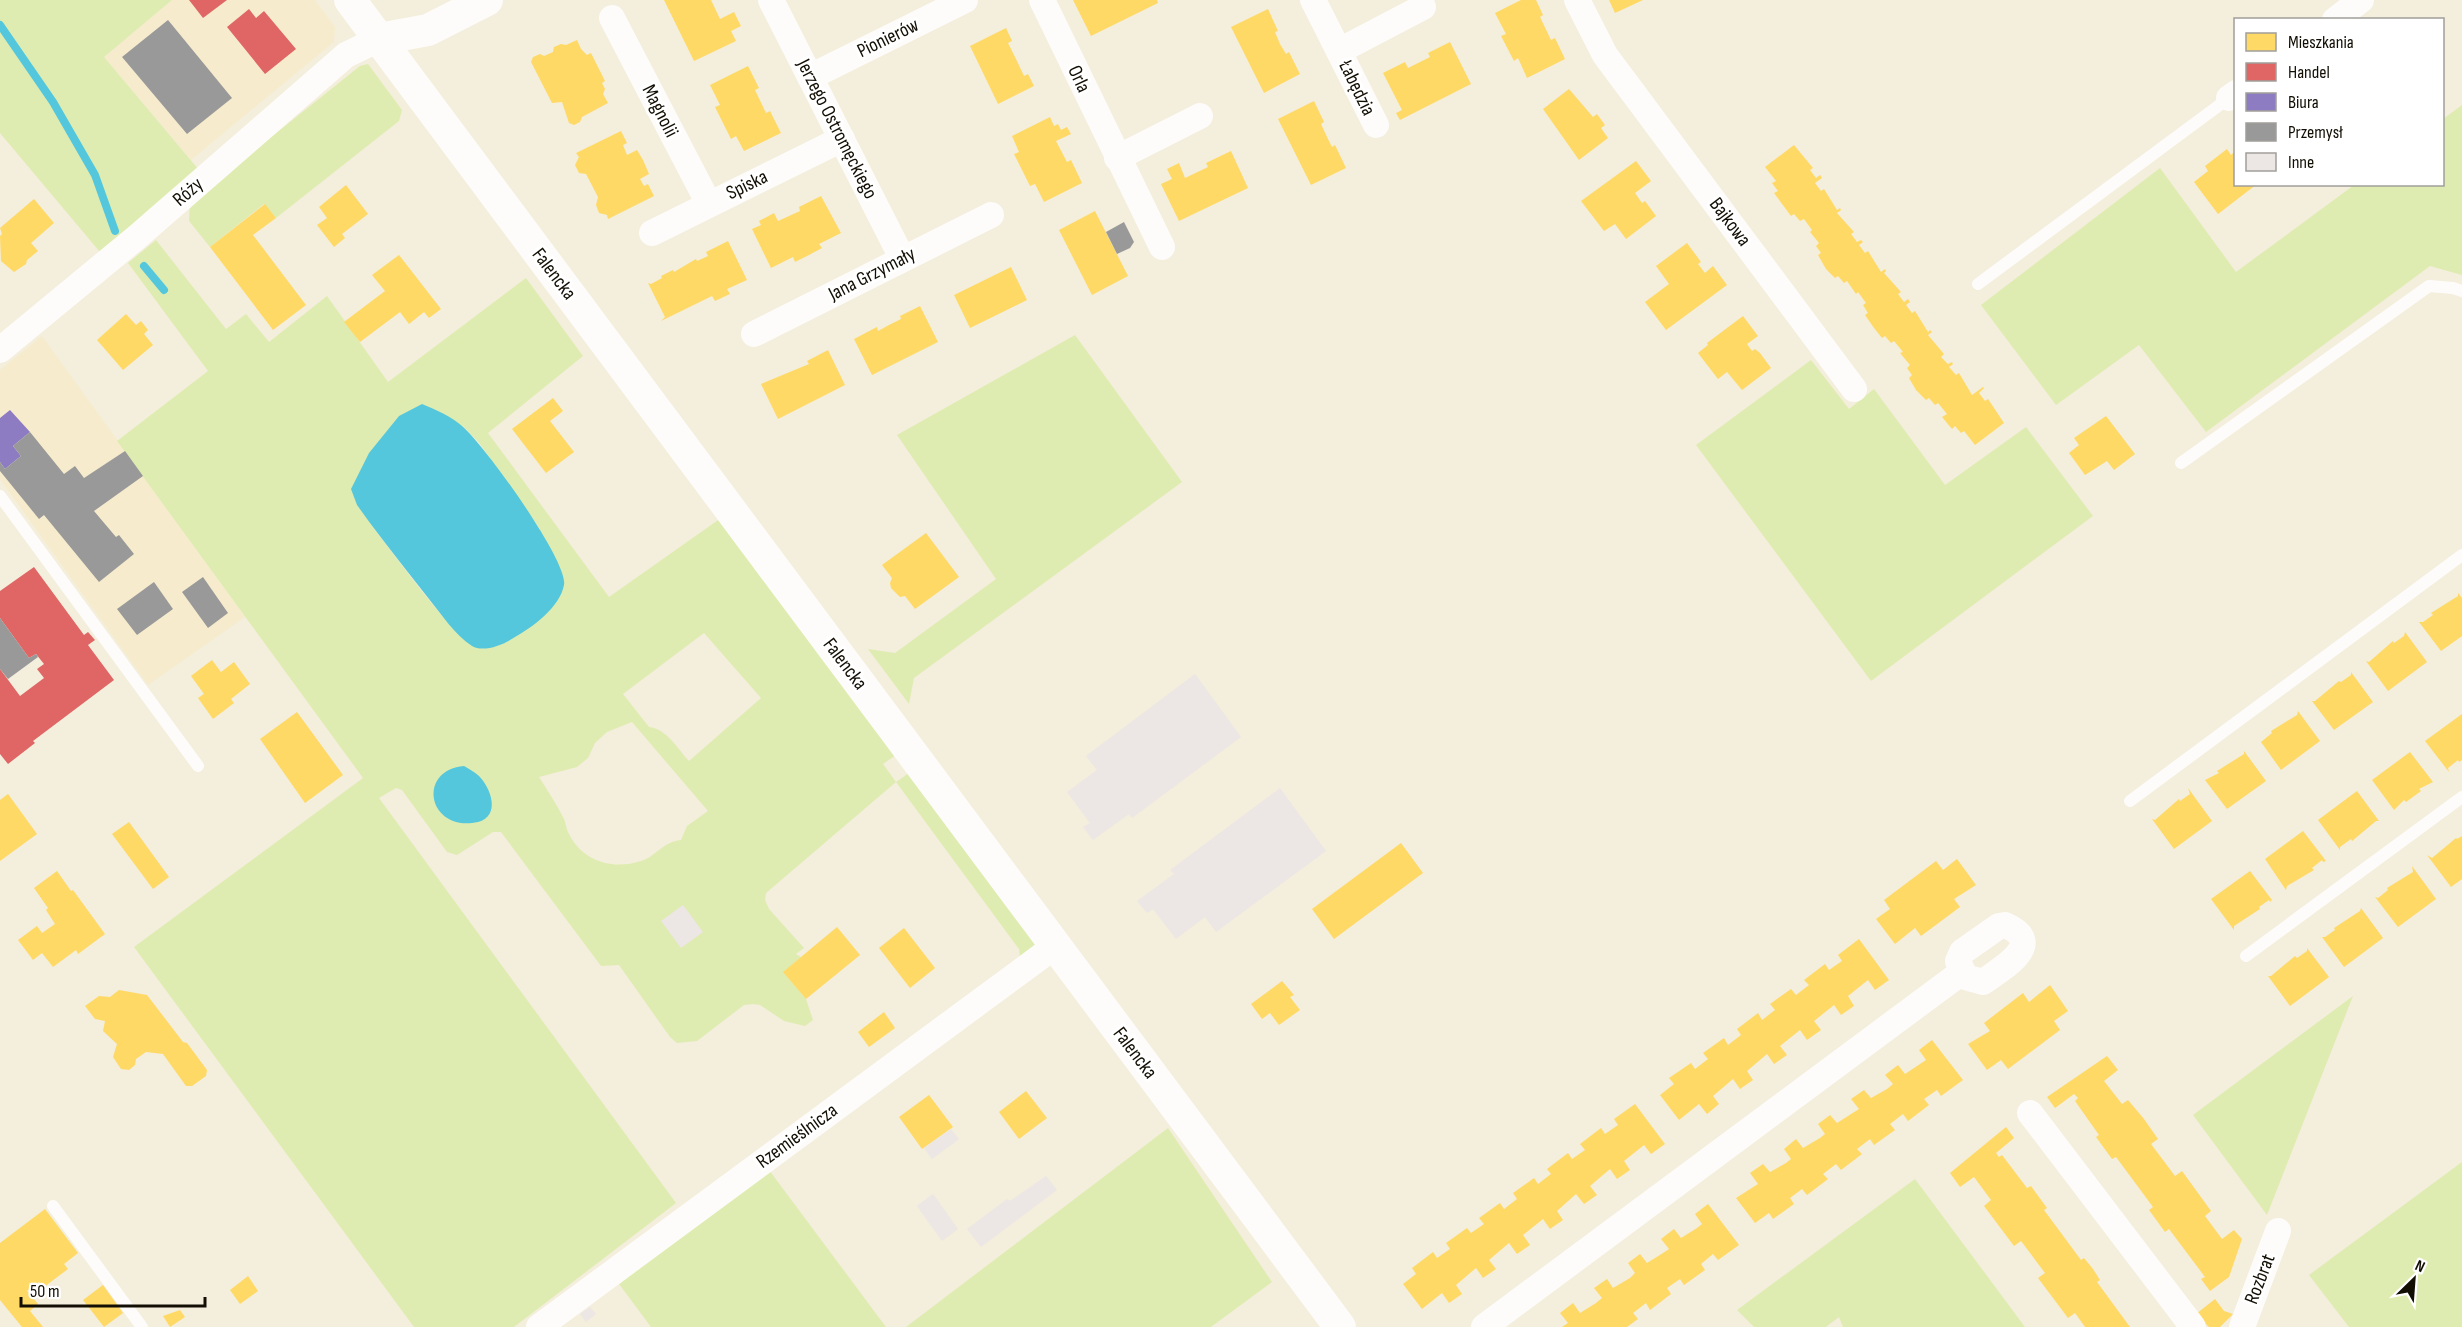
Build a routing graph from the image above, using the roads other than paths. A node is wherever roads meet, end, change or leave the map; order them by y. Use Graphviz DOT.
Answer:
graph roads {
  1 [pos="350,0"];
  2 [pos="487,0"];
  3 [pos="771,0"];
  4 [pos="965,0"];
  5 [pos="1042,0"];
  6 [pos="1313,0"];
  7 [pos="1577,0"];
  8 [pos="2361,0"];
  9 [pos="1423,7"];
  10 [pos="612,18"];
  11 [pos="2338,18"];
  12 [pos="379,39"];
  13 [pos="1339,51"];
  14 [pos="810,77"];
  15 [pos="2232,95"];
  16 [pos="1200,116"];
  17 [pos="1376,125"];
  18 [pos="842,139"];
  19 [pos="1117,158"];
  20 [pos="709,204"];
  21 [pos="991,215"];
  22 [pos="652,233"];
  23 [pos="1162,247"];
  24 [pos="902,258"];
  25 [pos="1978,284"];
  26 [pos="2462,291"];
  27 [pos="754,334"];
  28 [pos="3,342"];
  29 [pos="1854,389"];
  30 [pos="2181,463"];
  31 [pos="0,496"];
  32 [pos="2462,555"];
  33 [pos="198,766"];
  34 [pos="2462,797"];
  35 [pos="2130,801"];
  36 [pos="1055,946"];
  37 [pos="2246,956"];
  38 [pos="1962,972"];
  39 [pos="2030,1113"];
  40 [pos="53,1206"];
  41 [pos="2278,1231"];
  42 [pos="142,1327"];
  43 [pos="539,1327"];
  44 [pos="1340,1327"];
  45 [pos="1484,1327"];
  46 [pos="2193,1327"];
  47 [pos="2242,1327"];
  1 -- 12 [label="street, Falencka"];
  2 -- 12 [label="street"];
  3 -- 14 [label="street, Jerzego Ostromęckiego"];
  4 -- 14 [label="street, Pionierów"];
  5 -- 19 [label="street, Orla"];
  6 -- 13 [label="street, Łabędzia"];
  7 -- 29 [label="street, Bajkowa"];
  8 -- 11 [label="street"];
  9 -- 13 [label="street, Łabędzia"];
  10 -- 20 [label="street, Magnolii"];
  12 -- 28 [label="street, Róży"];
  12 -- 36 [label="street, Falencka"];
  13 -- 17 [label="street, Łabędzia"];
  14 -- 18 [label="street, Jerzego Ostromęckiego"];
  15 -- 25 [label="lane"];
  16 -- 19 [label="street"];
  18 -- 20 [label="street, Spiska"];
  18 -- 24 [label="street, Jerzego Ostromęckiego"];
  19 -- 23 [label="street, Orla"];
  20 -- 22 [label="street, Spiska"];
  21 -- 24 [label="street, Jana Grzymały"];
  24 -- 27 [label="street, Jana Grzymały"];
  26 -- 30 [label="lane"];
  31 -- 33 [label="lane"];
  32 -- 35 [label="lane"];
  34 -- 37 [label="lane"];
  36 -- 43 [label="street, Rzemieślnicza"];
  36 -- 44 [label="street, Falencka"];
  38 -- 45 [label="street"];
  39 -- 46 [label="street"];
  40 -- 42 [label="lane"];
  41 -- 47 [label="street, Rozbrat"];
}
